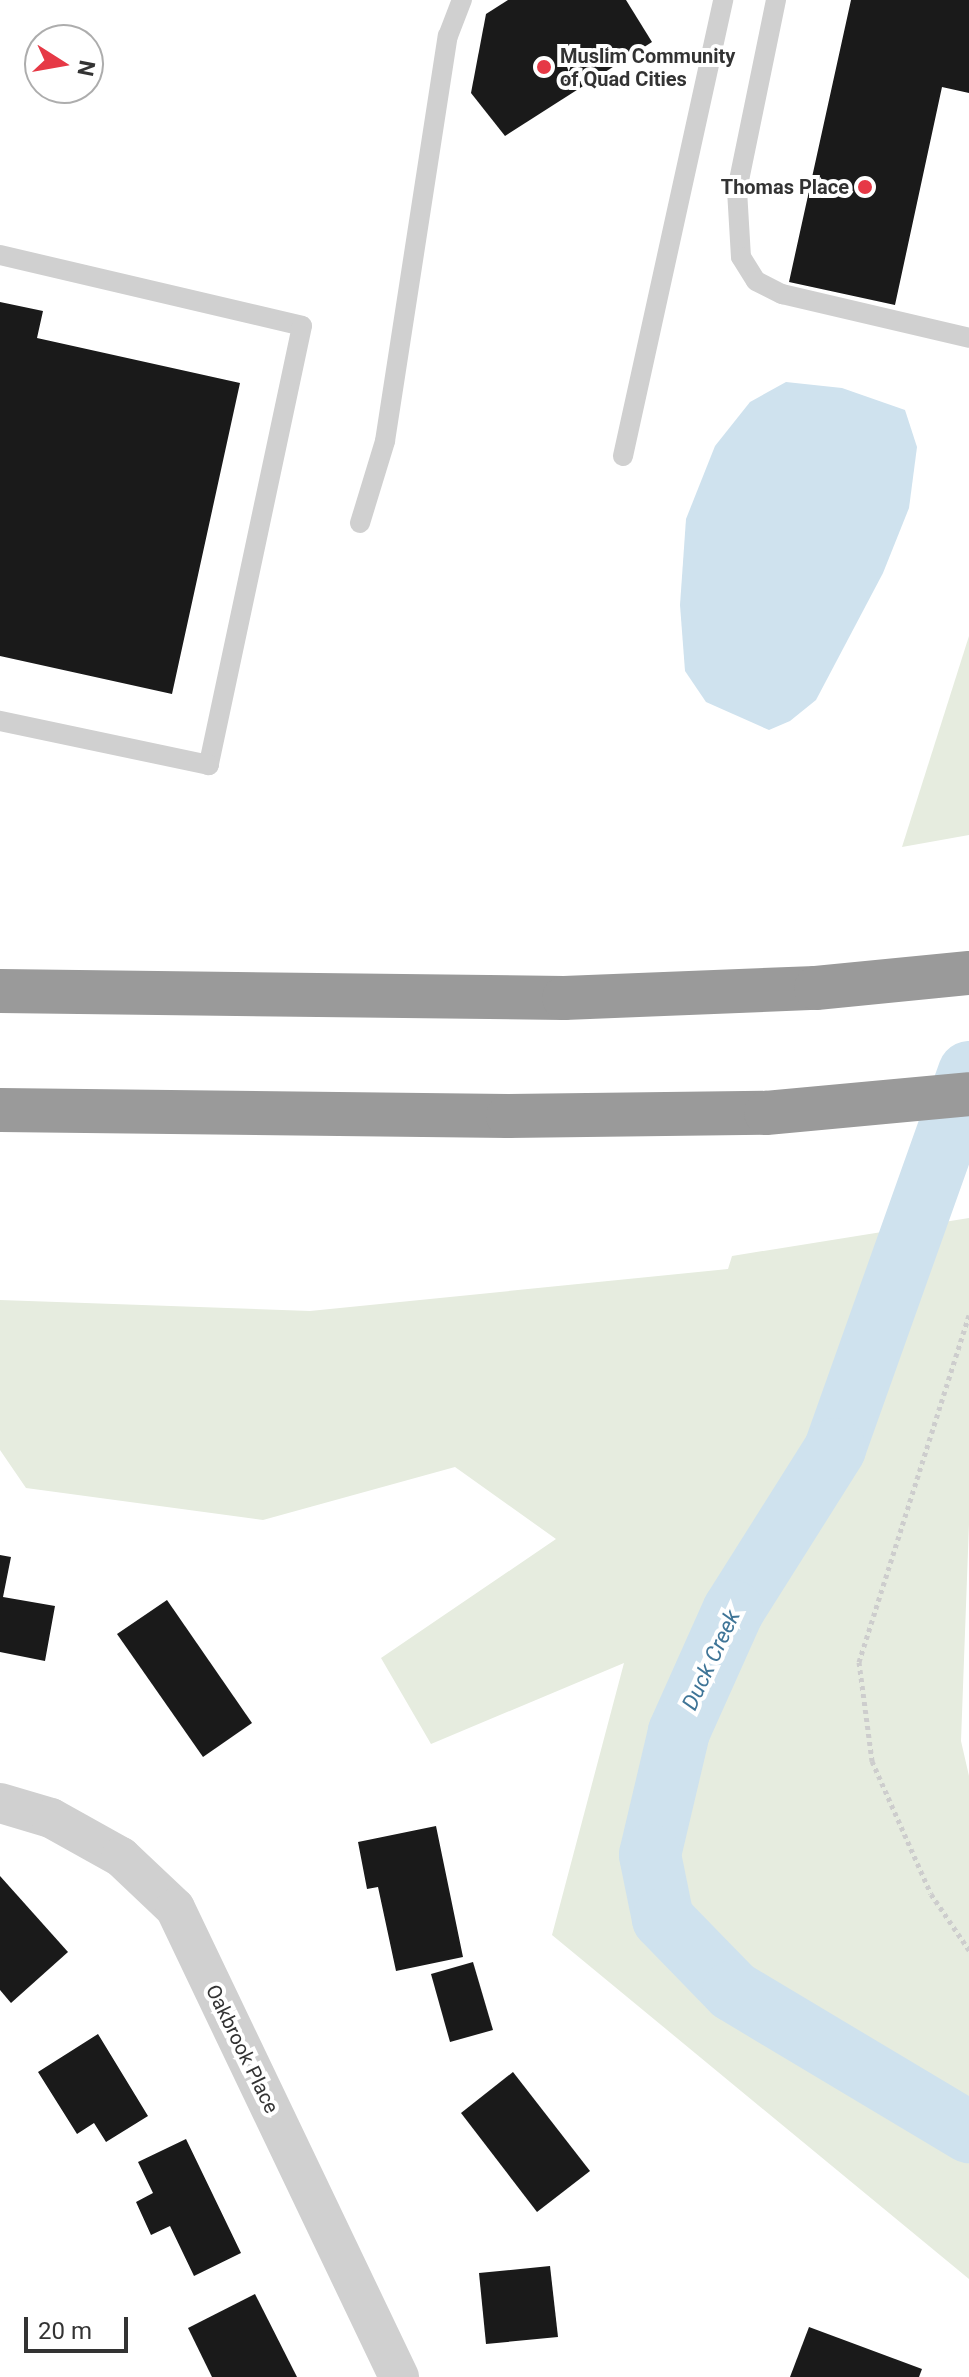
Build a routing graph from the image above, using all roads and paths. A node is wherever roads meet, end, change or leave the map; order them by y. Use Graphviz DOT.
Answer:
graph roads {
  1 [pos="462,0"];
  2 [pos="723,0"];
  3 [pos="776,0"];
  4 [pos="0,255"];
  5 [pos="969,338"];
  6 [pos="623,456"];
  7 [pos="360,523"];
  8 [pos="0,721"];
  9 [pos="0,972"];
  10 [pos="969,973"];
  11 [pos="0,991"];
  12 [pos="96,992"];
  13 [pos="969,1094"];
  14 [pos="0,1110"];
  15 [pos="969,1315"];
  16 [pos="0,1803"];
  17 [pos="969,1950"];
  18 [pos="399,2377"];
  1 -- 7 [label="lane"];
  2 -- 6 [label="lane"];
  3 -- 5 [label="lane"];
  4 -- 8 [label="lane"];
  9 -- 12 [label="highway"];
  10 -- 12 [label="highway"];
  11 -- 12 [label="highway"];
  13 -- 14 [label="highway"];
  15 -- 17 [label="path"];
  16 -- 18 [label="street, Oakbrook Place"];
}
